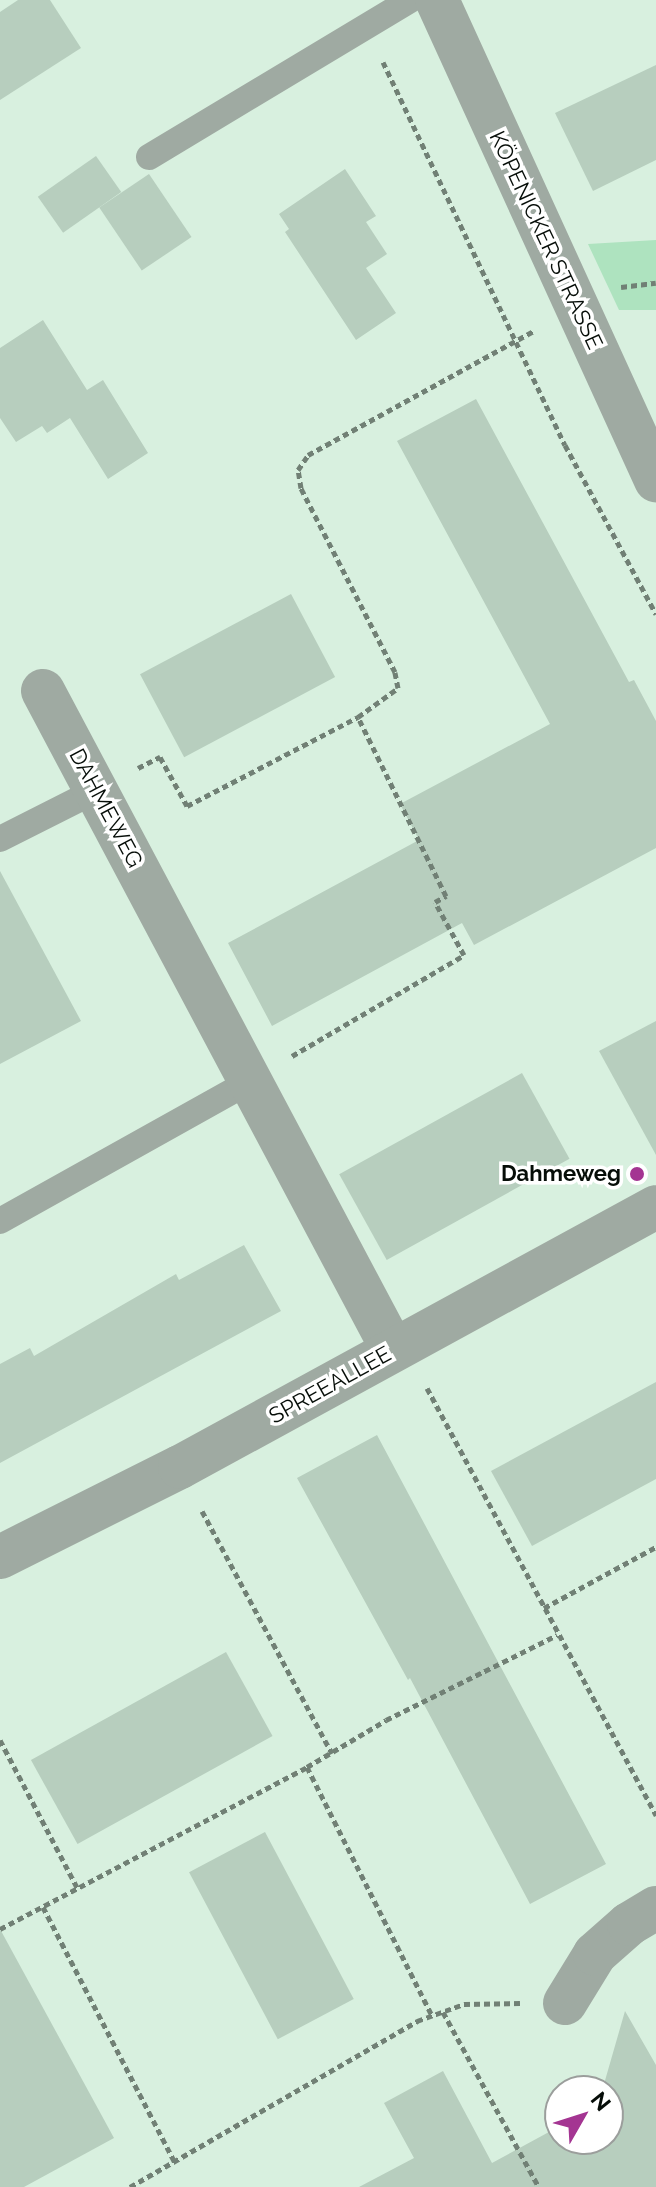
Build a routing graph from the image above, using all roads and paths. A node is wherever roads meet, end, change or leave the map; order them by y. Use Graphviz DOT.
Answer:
graph roads {
  1 [pos="410,0"];
  2 [pos="437,0"];
  3 [pos="367,27"];
  4 [pos="149,157"];
  5 [pos="576,305"];
  6 [pos="514,341"];
  7 [pos="656,480"];
  8 [pos="656,614"];
  9 [pos="43,691"];
  10 [pos="358,717"];
  11 [pos="97,790"];
  12 [pos="0,839"];
  13 [pos="250,1081"];
  14 [pos="656,1207"];
  15 [pos="0,1221"];
  16 [pos="398,1348"];
  17 [pos="180,1467"];
  18 [pos="656,1547"];
  19 [pos="0,1557"];
  20 [pos="544,1608"];
  21 [pos="557,1635"];
  22 [pos="0,1740"];
  23 [pos="332,1753"];
  24 [pos="307,1767"];
  25 [pos="656,1815"];
  26 [pos="78,1889"];
  27 [pos="43,1907"];
  28 [pos="656,1908"];
  29 [pos="0,1929"];
  30 [pos="565,2003"];
  31 [pos="443,2012"];
  32 [pos="432,2015"];
  33 [pos="175,2163"];
  34 [pos="130,2187"];
  35 [pos="539,2187"];
  1 -- 3 [label="lane"];
  2 -- 5 [label="street, KÖPENICKER STRASSE"];
  3 -- 4 [label="lane"];
  3 -- 6 [label="path"];
  5 -- 6 [label="path"];
  5 -- 7 [label="street, KÖPENICKER STRASSE"];
  6 -- 8 [label="path"];
  6 -- 10 [label="path"];
  9 -- 11 [label="street, DAHMEWEG"];
  10 -- 11 [label="path"];
  10 -- 13 [label="path"];
  11 -- 12 [label="lane"];
  11 -- 13 [label="street, DAHMEWEG"];
  13 -- 15 [label="lane"];
  13 -- 16 [label="street, DAHMEWEG"];
  14 -- 16 [label="street, SPREEALLEE"];
  16 -- 17 [label="street, SPREEALLEE"];
  16 -- 20 [label="path"];
  17 -- 19 [label="street, SPREEALLEE"];
  17 -- 23 [label="path"];
  18 -- 20 [label="path"];
  20 -- 21 [label="path"];
  21 -- 23 [label="path"];
  21 -- 25 [label="path"];
  22 -- 26 [label="path"];
  23 -- 24 [label="path"];
  24 -- 26 [label="path"];
  24 -- 32 [label="path"];
  26 -- 27 [label="path"];
  27 -- 29 [label="path"];
  27 -- 33 [label="path"];
  28 -- 30 [label="street"];
  30 -- 31 [label="path"];
  31 -- 32 [label="path"];
  31 -- 35 [label="path"];
  32 -- 33 [label="path"];
  33 -- 34 [label="path"];
}
